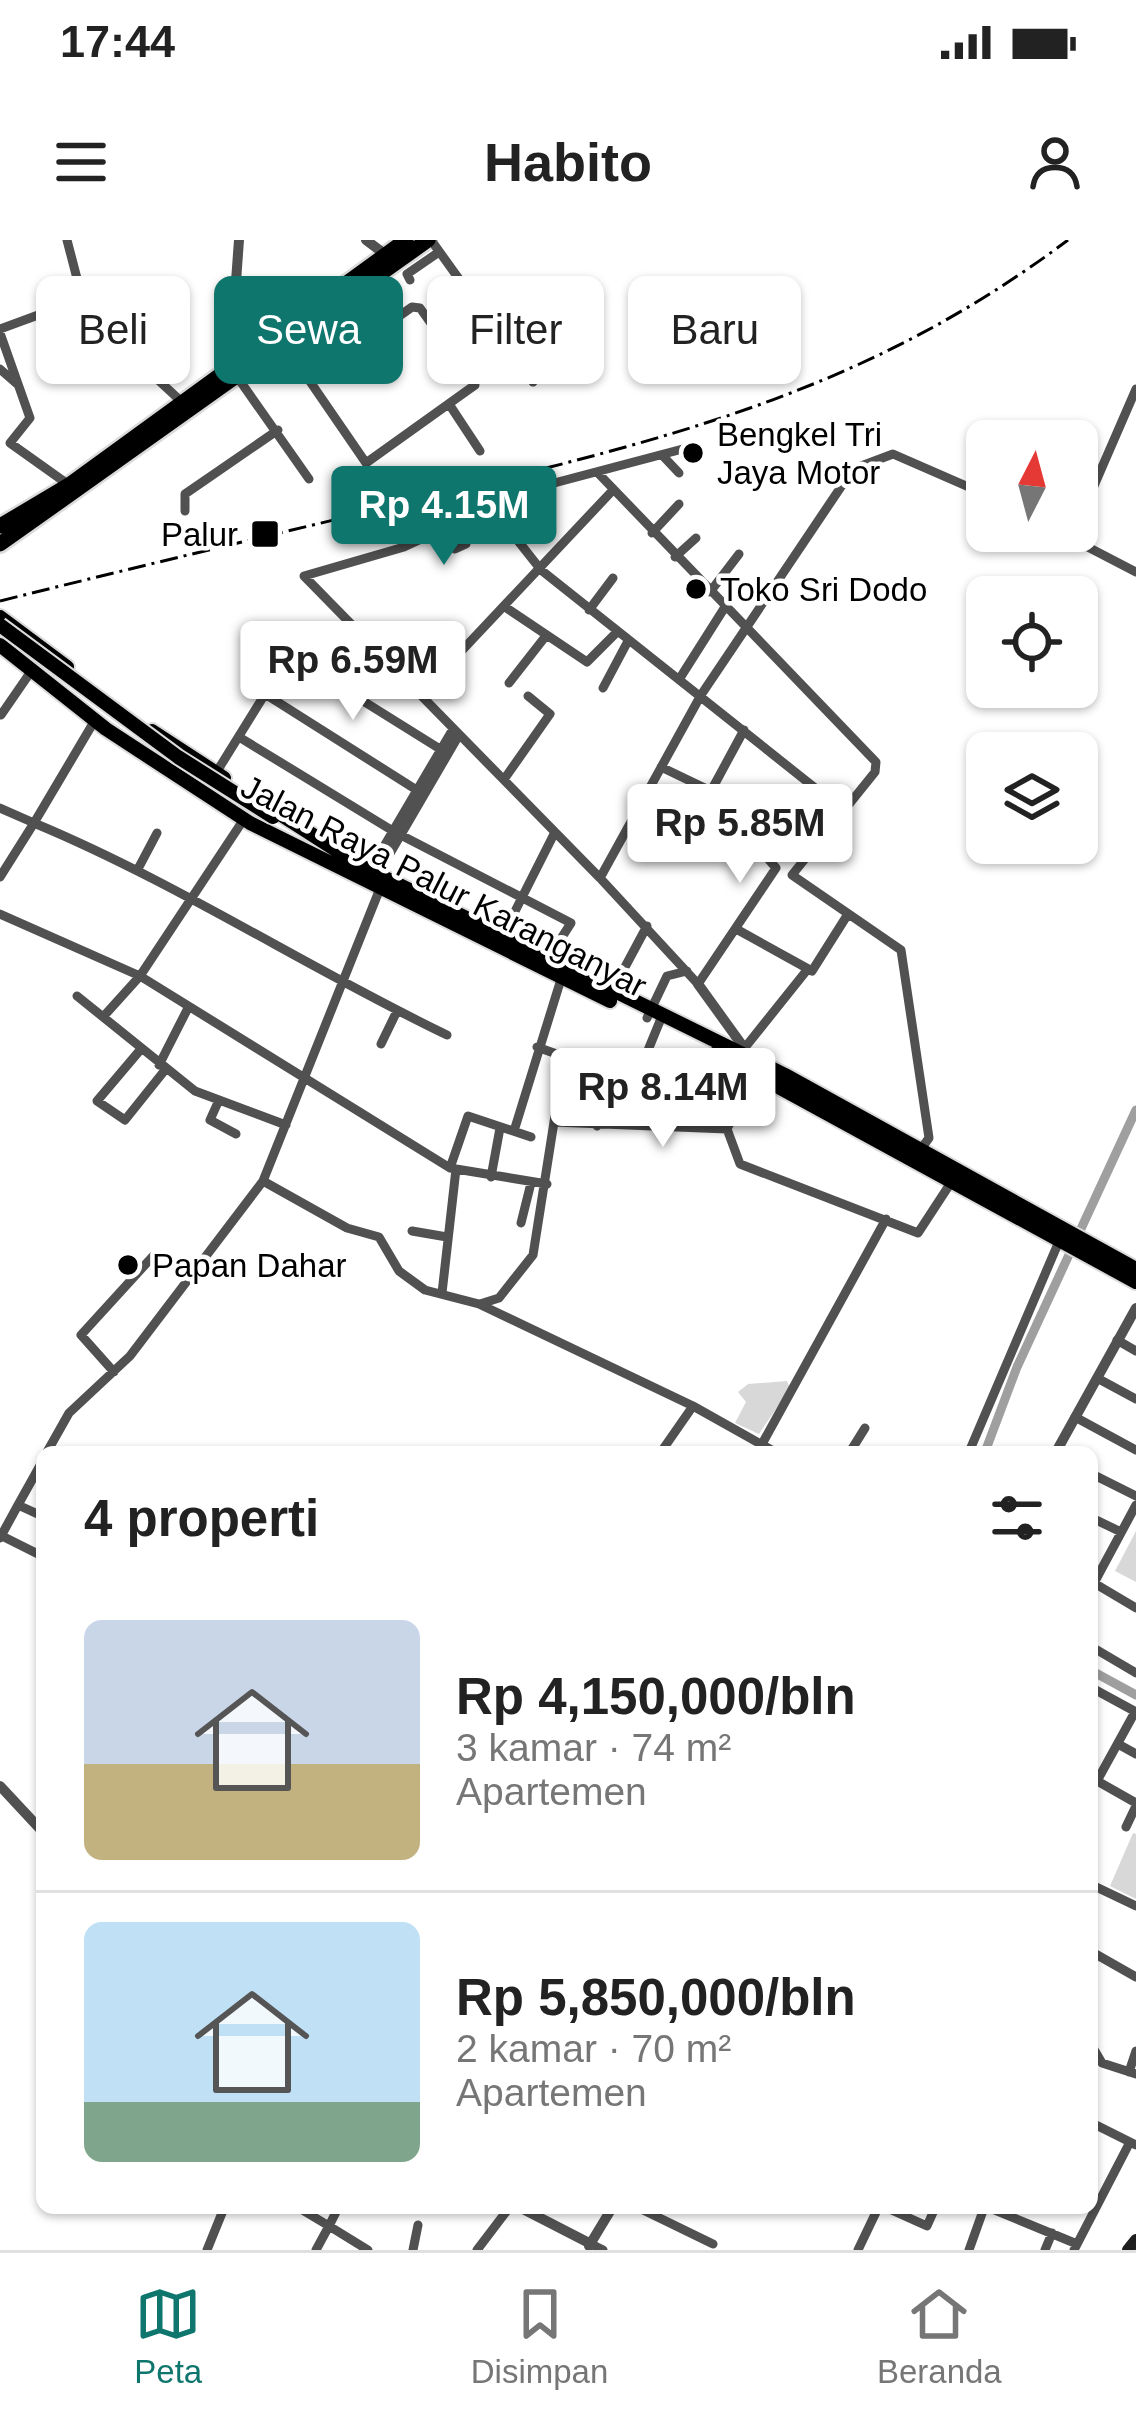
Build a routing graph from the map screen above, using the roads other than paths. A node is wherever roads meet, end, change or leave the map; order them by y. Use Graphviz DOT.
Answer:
graph roads {
  1 [pos="67,240"];
  2 [pos="239,240"];
  3 [pos="366,240"];
  4 [pos="406,240"];
  5 [pos="433,244"];
  6 [pos="386,255"];
  7 [pos="74,276"];
  8 [pos="236,276"];
  9 [pos="359,276"];
  10 [pos="382,276"];
  11 [pos="456,276"];
  12 [pos="410,280"];
  13 [pos="403,314"];
  14 [pos="36,317"];
  15 [pos="0,331"];
  16 [pos="0,369"];
  17 [pos="17,384"];
  18 [pos="161,384"];
  19 [pos="217,384"];
  20 [pos="247,384"];
  21 [pos="310,384"];
  22 [pos="1136,389"];
  23 [pos="466,392"];
  24 [pos="449,404"];
  25 [pos="474,405"];
  26 [pos="187,407"];
  27 [pos="278,430"];
  28 [pos="5,439"];
  29 [pos="694,446"];
  30 [pos="480,451"];
  31 [pos="662,454"];
  32 [pos="597,472"];
  33 [pos="679,473"];
  34 [pos="1098,477"];
  35 [pos="309,479"];
  36 [pos="69,485"];
  37 [pos="966,485"];
  38 [pos="613,490"];
  39 [pos="679,504"];
  40 [pos="489,505"];
  41 [pos="184,511"];
  42 [pos="0,526"];
  43 [pos="437,528"];
  44 [pos="652,533"];
  45 [pos="696,538"];
  46 [pos="0,544"];
  47 [pos="466,544"];
  48 [pos="1098,547"];
  49 [pos="739,554"];
  50 [pos="675,557"];
  51 [pos="541,570"];
  52 [pos="1136,572"];
  53 [pos="613,578"];
  54 [pos="710,592"];
  55 [pos="505,607"];
  56 [pos="725,607"];
  57 [pos="589,610"];
  58 [pos="0,621"];
  59 [pos="746,628"];
  60 [pos="352,630"];
  61 [pos="617,632"];
  62 [pos="0,634"];
  63 [pos="545,637"];
  64 [pos="31,639"];
  65 [pos="628,641"];
  66 [pos="0,645"];
  67 [pos="17,657"];
  68 [pos="299,662"];
  69 [pos="33,669"];
  70 [pos="680,677"];
  71 [pos="508,683"];
  72 [pos="603,688"];
  73 [pos="265,694"];
  74 [pos="701,694"];
  75 [pos="420,695"];
  76 [pos="528,696"];
  77 [pos="1,715"];
  78 [pos="95,720"];
  79 [pos="745,730"];
  80 [pos="456,732"];
  81 [pos="239,737"];
  82 [pos="440,749"];
  83 [pos="661,767"];
  84 [pos="216,773"];
  85 [pos="505,778"];
  86 [pos="712,791"];
  87 [pos="420,792"];
  88 [pos="0,809"];
  89 [pos="844,811"];
  90 [pos="244,819"];
  91 [pos="271,820"];
  92 [pos="34,823"];
  93 [pos="555,832"];
  94 [pos="157,833"];
  95 [pos="396,833"];
  96 [pos="139,867"];
  97 [pos="350,868"];
  98 [pos="374,872"];
  99 [pos="0,877"];
  100 [pos="600,878"];
  101 [pos="379,891"];
  102 [pos="190,893"];
  103 [pos="521,894"];
  104 [pos="0,914"];
  105 [pos="848,914"];
  106 [pos="647,926"];
  107 [pos="738,929"];
  108 [pos="499,942"];
  109 [pos="545,964"];
  110 [pos="807,970"];
  111 [pos="687,971"];
  112 [pos="563,974"];
  113 [pos="140,976"];
  114 [pos="342,984"];
  115 [pos="698,984"];
  116 [pos="77,996"];
  117 [pos="610,996"];
  118 [pos="188,1008"];
  119 [pos="397,1011"];
  120 [pos="103,1017"];
  121 [pos="655,1017"];
  122 [pos="447,1035"];
  123 [pos="381,1044"];
  124 [pos="747,1045"];
  125 [pos="537,1047"];
  126 [pos="141,1049"];
  127 [pos="564,1056"];
  128 [pos="162,1067"];
  129 [pos="755,1068"];
  130 [pos="613,1075"];
  131 [pos="304,1080"];
  132 [pos="634,1082"];
  133 [pos="219,1100"];
  134 [pos="683,1102"];
  135 [pos="554,1122"];
  136 [pos="286,1125"];
  137 [pos="597,1126"];
  138 [pos="500,1127"];
  139 [pos="727,1130"];
  140 [pos="514,1132"];
  141 [pos="236,1134"];
  142 [pos="531,1137"];
  143 [pos="918,1154"];
  144 [pos="453,1168"];
  145 [pos="956,1175"];
  146 [pos="490,1177"];
  147 [pos="263,1180"];
  148 [pos="531,1183"];
  149 [pos="547,1184"];
  150 [pos="886,1219"];
  151 [pos="521,1223"];
  152 [pos="412,1231"];
  153 [pos="447,1237"];
  154 [pos="1065,1237"];
  155 [pos="1084,1246"];
  156 [pos="154,1255"];
  157 [pos="1136,1269"];
  158 [pos="1136,1282"];
  159 [pos="442,1293"];
  160 [pos="479,1304"];
  161 [pos="1136,1307"];
  162 [pos="1118,1340"];
  163 [pos="1136,1351"];
  164 [pos="115,1372"];
  165 [pos="1096,1378"];
  166 [pos="1136,1399"];
  167 [pos="693,1406"];
  168 [pos="1075,1417"];
  169 [pos="865,1428"];
  170 [pos="761,1444"];
  171 [pos="51,1446"];
  172 [pos="666,1446"];
  173 [pos="764,1446"];
  174 [pos="854,1446"];
  175 [pos="972,1446"];
  176 [pos="1058,1446"];
  177 [pos="1136,1450"];
  178 [pos="36,1473"];
  179 [pos="1098,1478"];
  180 [pos="1136,1501"];
  181 [pos="19,1505"];
  182 [pos="36,1513"];
  183 [pos="1098,1521"];
  184 [pos="1121,1532"];
  185 [pos="1,1537"];
  186 [pos="36,1553"];
  187 [pos="1098,1578"];
  188 [pos="1098,1588"];
  189 [pos="1136,1608"];
  190 [pos="1098,1651"];
  191 [pos="1136,1673"];
  192 [pos="1098,1691"];
  193 [pos="1136,1712"];
  194 [pos="1118,1744"];
  195 [pos="1136,1754"];
  196 [pos="1098,1774"];
  197 [pos="1098,1782"];
  198 [pos="0,1786"];
  199 [pos="5,1801"];
  200 [pos="1136,1804"];
  201 [pos="36,1826"];
  202 [pos="1126,1827"];
  203 [pos="1098,1888"];
  204 [pos="1136,1906"];
  205 [pos="1098,1955"];
  206 [pos="1136,1977"];
  207 [pos="1136,2050"];
  208 [pos="1098,2056"];
  209 [pos="1102,2062"];
  210 [pos="1098,2067"];
  211 [pos="1132,2073"];
  212 [pos="1098,2126"];
  213 [pos="1133,2143"];
  214 [pos="1098,2207"];
  215 [pos="222,2214"];
  216 [pos="308,2214"];
  217 [pos="335,2214"];
  218 [pos="504,2214"];
  219 [pos="531,2214"];
  220 [pos="609,2214"];
  221 [pos="651,2214"];
  222 [pos="875,2214"];
  223 [pos="901,2214"];
  224 [pos="932,2214"];
  225 [pos="985,2214"];
  226 [pos="1003,2214"];
  227 [pos="1094,2214"];
  228 [pos="418,2225"];
  229 [pos="328,2226"];
  230 [pos="1052,2233"];
  231 [pos="1136,2240"];
  232 [pos="713,2244"];
  233 [pos="1076,2247"];
  234 [pos="594,2248"];
  235 [pos="207,2250"];
  236 [pos="316,2250"];
  237 [pos="368,2250"];
  238 [pos="413,2250"];
  239 [pos="477,2250"];
  240 [pos="858,2250"];
  241 [pos="970,2250"];
  242 [pos="1045,2250"];
  243 [pos="1128,2250"];
  1 -- 7 [label="street"];
  2 -- 8 [label="street"];
  3 -- 6 [label="street"];
  4 -- 6 [label="highway"];
  5 -- 10 [label="highway"];
  5 -- 11 [label="street"];
  5 -- 12 [label="street"];
  6 -- 9 [label="highway"];
  13 -- 23 [label="street"];
  14 -- 15 [label="street"];
  15 -- 17 [label="street"];
  16 -- 17 [label="street"];
  17 -- 28 [label="street"];
  18 -- 26 [label="street"];
  19 -- 26 [label="highway"];
  20 -- 27 [label="street"];
  21 -- 24 [label="street"];
  22 -- 34 [label="street"];
  23 -- 24 [label="street"];
  23 -- 25 [label="street"];
  24 -- 30 [label="street"];
  26 -- 36 [label="highway"];
  26 -- 46 [label="highway"];
  27 -- 35 [label="street"];
  27 -- 41 [label="street"];
  28 -- 36 [label="street"];
  29 -- 31 [label="street"];
  31 -- 32 [label="street"];
  31 -- 33 [label="street"];
  32 -- 38 [label="street"];
  32 -- 40 [label="street"];
  36 -- 42 [label="highway"];
  37 -- 59 [label="street"];
  38 -- 44 [label="street"];
  38 -- 51 [label="street"];
  39 -- 44 [label="street"];
  40 -- 43 [label="street"];
  40 -- 51 [label="street"];
  43 -- 47 [label="street"];
  43 -- 60 [label="street"];
  44 -- 50 [label="street"];
  45 -- 50 [label="street"];
  48 -- 52 [label="street"];
  49 -- 54 [label="street"];
  50 -- 54 [label="street"];
  51 -- 55 [label="street"];
  51 -- 57 [label="street"];
  53 -- 57 [label="street"];
  54 -- 56 [label="street"];
  55 -- 63 [label="street"];
  55 -- 75 [label="street"];
  56 -- 59 [label="street"];
  56 -- 70 [label="street"];
  57 -- 61 [label="street"];
  58 -- 64 [label="main road, Jalan Raya Palur Karanganyar"];
  58 -- 91 [label="main road, bridge"];
  59 -- 74 [label="street"];
  59 -- 89 [label="street"];
  60 -- 68 [label="street"];
  60 -- 75 [label="street"];
  61 -- 63 [label="street"];
  61 -- 65 [label="street"];
  62 -- 91 [label="main road, bridge"];
  63 -- 71 [label="street"];
  64 -- 67 [label="main road"];
  64 -- 84 [label="main road, Jalan Raya Palur Karanganyar"];
  65 -- 70 [label="street"];
  65 -- 72 [label="street"];
  66 -- 67 [label="main road, Jalan Raya Palur Karanganyar"];
  67 -- 69 [label="main road, Jalan Raya Palur Karanganyar"];
  68 -- 73 [label="street"];
  68 -- 82 [label="street"];
  69 -- 77 [label="street"];
  69 -- 78 [label="main road, Jalan Raya Palur Karanganyar"];
  70 -- 74 [label="street"];
  73 -- 81 [label="street"];
  73 -- 87 [label="street"];
  74 -- 79 [label="street"];
  74 -- 83 [label="street"];
  75 -- 80 [label="street"];
  76 -- 85 [label="street"];
  78 -- 90 [label="main road, Jalan Raya Palur Karanganyar"];
  78 -- 92 [label="street"];
  79 -- 86 [label="street"];
  79 -- 89 [label="street"];
  80 -- 82 [label="street"];
  80 -- 85 [label="street"];
  80 -- 87 [label="street"];
  81 -- 84 [label="street"];
  81 -- 95 [label="street"];
  82 -- 87 [label="street"];
  83 -- 86 [label="street"];
  83 -- 100 [label="street"];
  84 -- 97 [label="main road, Jalan Raya Palur Karanganyar"];
  85 -- 93 [label="street"];
  86 -- 107 [label="street"];
  87 -- 95 [label="street"];
  88 -- 92 [label="street"];
  89 -- 105 [label="street"];
  90 -- 97 [label="main road, Jalan Raya Palur Karanganyar"];
  90 -- 102 [label="street"];
  91 -- 97 [label="main road"];
  92 -- 96 [label="street"];
  92 -- 99 [label="street"];
  93 -- 100 [label="street"];
  93 -- 103 [label="street"];
  94 -- 96 [label="street"];
  95 -- 98 [label="street"];
  95 -- 103 [label="street"];
  96 -- 102 [label="street"];
  97 -- 98 [label="main road, Jalan Raya Palur Karanganyar"];
  97 -- 101 [label="main road, Jalan Raya Palur Karanganyar"];
  98 -- 108 [label="main road, Jalan Raya Palur Karanganyar"];
  100 -- 106 [label="street"];
  101 -- 108 [label="main road, Jalan Raya Palur Karanganyar"];
  101 -- 114 [label="street"];
  102 -- 113 [label="street"];
  102 -- 114 [label="street"];
  103 -- 108 [label="street"];
  103 -- 109 [label="street"];
  104 -- 113 [label="street"];
  105 -- 110 [label="street"];
  105 -- 143 [label="street"];
  106 -- 111 [label="street"];
  106 -- 117 [label="street"];
  107 -- 110 [label="street"];
  107 -- 115 [label="street"];
  108 -- 109 [label="main road, Jalan Raya Palur Karanganyar"];
  109 -- 112 [label="main road, Jalan Raya Palur Karanganyar"];
  110 -- 124 [label="street"];
  111 -- 115 [label="street"];
  111 -- 121 [label="street"];
  112 -- 117 [label="main road, Jalan Raya Palur Karanganyar"];
  112 -- 125 [label="street"];
  113 -- 118 [label="street"];
  113 -- 120 [label="street"];
  114 -- 119 [label="street"];
  114 -- 131 [label="street"];
  115 -- 124 [label="street"];
  116 -- 120 [label="street"];
  117 -- 121 [label="main road, Jalan Raya Palur Karanganyar"];
  118 -- 128 [label="street"];
  118 -- 131 [label="street"];
  119 -- 122 [label="street"];
  119 -- 123 [label="street"];
  120 -- 126 [label="street"];
  121 -- 129 [label="main road, Jalan Raya Palur Karanganyar"];
  121 -- 132 [label="street"];
  124 -- 129 [label="street"];
  125 -- 127 [label="street"];
  125 -- 140 [label="street"];
  126 -- 128 [label="street"];
  126 -- 128 [label="street"];
  127 -- 130 [label="street"];
  127 -- 135 [label="street"];
  128 -- 133 [label="street"];
  129 -- 139 [label="street"];
  129 -- 143 [label="main road, Jalan Raya Palur Karanganyar"];
  130 -- 132 [label="street"];
  130 -- 137 [label="street"];
  131 -- 136 [label="street"];
  131 -- 144 [label="street"];
  132 -- 134 [label="street"];
  133 -- 136 [label="street"];
  133 -- 141 [label="street"];
  135 -- 137 [label="street"];
  135 -- 149 [label="street"];
  136 -- 147 [label="street"];
  137 -- 139 [label="street"];
  138 -- 140 [label="street"];
  138 -- 144 [label="street"];
  138 -- 146 [label="street"];
  139 -- 150 [label="street"];
  140 -- 142 [label="street"];
  143 -- 145 [label="main road, Jalan Raya Palur Karanganyar"];
  144 -- 146 [label="street"];
  144 -- 153 [label="street"];
  145 -- 150 [label="street"];
  145 -- 154 [label="main road, Jalan Raya Palur Karanganyar"];
  146 -- 148 [label="street"];
  147 -- 159 [label="street"];
  147 -- 164 [label="street"];
  148 -- 149 [label="street"];
  148 -- 151 [label="street"];
  149 -- 160 [label="street"];
  150 -- 170 [label="street"];
  152 -- 153 [label="street"];
  153 -- 159 [label="street"];
  154 -- 155 [label="main road, Jalan Raya Palur Karanganyar"];
  154 -- 175 [label="street"];
  155 -- 157 [label="main road, Jalan Raya Palur Karanganyar"];
  155 -- 158 [label="main road, Jalan Raya Palur Karanganyar"];
  156 -- 164 [label="street"];
  159 -- 160 [label="street"];
  160 -- 167 [label="street"];
  161 -- 162 [label="street"];
  162 -- 163 [label="street"];
  162 -- 165 [label="street"];
  164 -- 171 [label="street"];
  165 -- 166 [label="street"];
  165 -- 168 [label="street"];
  167 -- 170 [label="street"];
  167 -- 172 [label="street"];
  168 -- 176 [label="street"];
  168 -- 177 [label="street"];
  169 -- 174 [label="street"];
  170 -- 173 [label="street"];
  178 -- 181 [label="street"];
  179 -- 180 [label="street"];
  180 -- 184 [label="street"];
  181 -- 182 [label="street"];
  181 -- 185 [label="street"];
  183 -- 184 [label="street"];
  184 -- 187 [label="street"];
  185 -- 186 [label="street"];
  188 -- 189 [label="street"];
  190 -- 191 [label="street"];
  192 -- 193 [label="street"];
  193 -- 194 [label="street"];
  194 -- 195 [label="street"];
  194 -- 196 [label="street"];
  197 -- 200 [label="street"];
  198 -- 199 [label="street"];
  199 -- 201 [label="street"];
  200 -- 202 [label="street"];
  203 -- 204 [label="street"];
  205 -- 206 [label="street"];
  207 -- 211 [label="street"];
  208 -- 209 [label="street"];
  209 -- 210 [label="street"];
  209 -- 211 [label="street"];
  212 -- 213 [label="street"];
  213 -- 214 [label="street"];
  215 -- 235 [label="street"];
  216 -- 229 [label="street"];
  217 -- 229 [label="street"];
  218 -- 239 [label="street"];
  219 -- 234 [label="street"];
  220 -- 234 [label="street"];
  221 -- 232 [label="street"];
  222 -- 240 [label="street"];
  223 -- 224 [label="street"];
  225 -- 241 [label="street"];
  226 -- 230 [label="street"];
  227 -- 233 [label="street"];
  228 -- 238 [label="street"];
  229 -- 236 [label="street"];
  229 -- 237 [label="street"];
  230 -- 233 [label="street"];
  230 -- 242 [label="street"];
  231 -- 243 [label="main road"];
}
